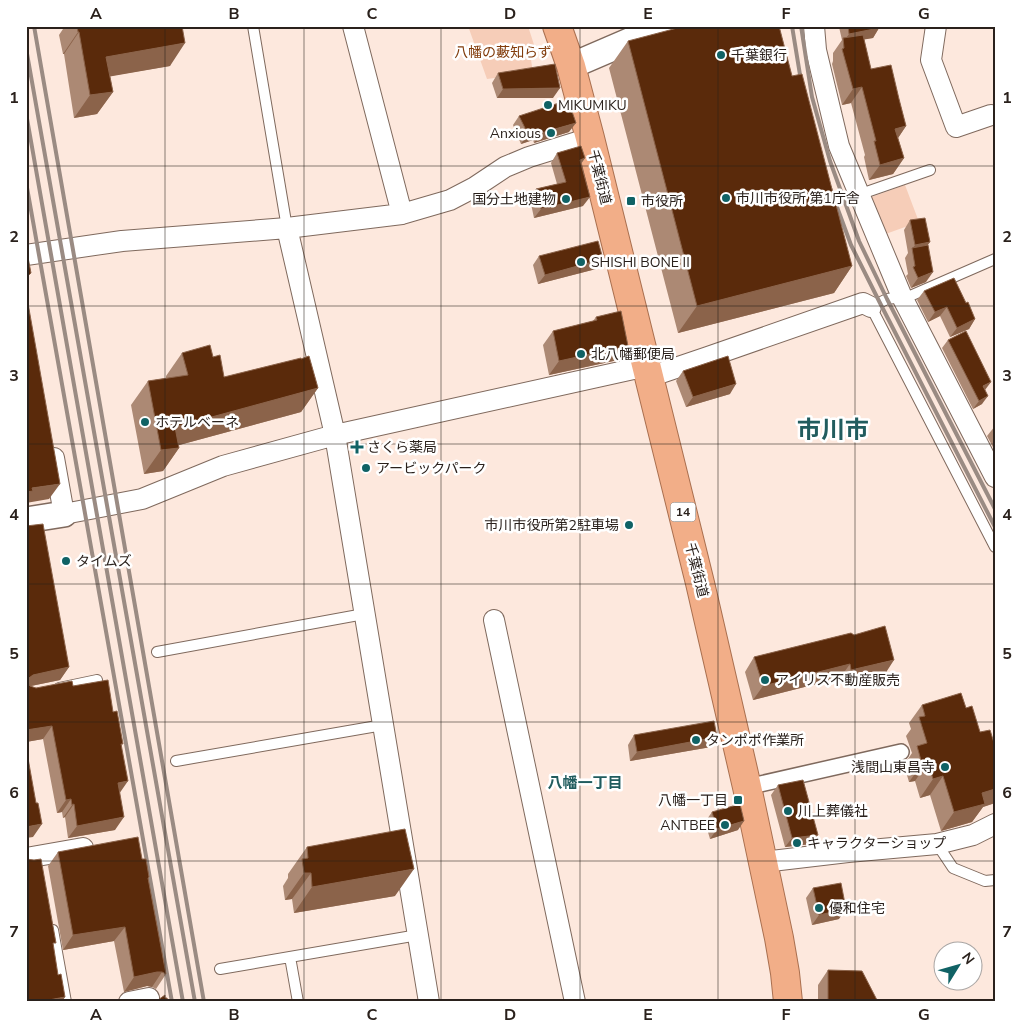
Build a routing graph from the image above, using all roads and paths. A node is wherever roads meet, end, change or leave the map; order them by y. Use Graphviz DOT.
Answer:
graph roads {
  1 [pos="253,26"];
  2 [pos="354,26"];
  3 [pos="557,26"];
  4 [pos="664,26"];
  5 [pos="814,26"];
  6 [pos="936,26"];
  7 [pos="570,66"];
  8 [pos="992,115"];
  9 [pos="590,138"];
  10 [pos="930,170"];
  11 [pos="858,194"];
  12 [pos="402,214"];
  13 [pos="287,228"];
  14 [pos="26,255"];
  15 [pos="995,259"];
  16 [pos="902,297"];
  17 [pos="871,307"];
  18 [pos="648,371"];
  19 [pos="335,435"];
  20 [pos="51,438"];
  21 [pos="995,477"];
  22 [pos="64,514"];
  23 [pos="26,520"];
  24 [pos="995,547"];
  25 [pos="364,614"];
  26 [pos="494,620"];
  27 [pos="156,652"];
  28 [pos="97,680"];
  29 [pos="45,690"];
  30 [pos="383,725"];
  31 [pos="901,752"];
  32 [pos="176,761"];
  33 [pos="746,787"];
  34 [pos="995,824"];
  35 [pos="104,844"];
  36 [pos="937,844"];
  37 [pos="36,860"];
  38 [pos="763,862"];
  39 [pos="995,880"];
  40 [pos="52,924"];
  41 [pos="418,935"];
  42 [pos="290,957"];
  43 [pos="220,969"];
  44 [pos="149,998"];
  45 [pos="66,1002"];
  46 [pos="129,1002"];
  47 [pos="298,1002"];
  48 [pos="429,1002"];
  49 [pos="575,1002"];
  50 [pos="788,1002"];
  1 -- 13 [label="lane"];
  2 -- 12 [label="street"];
  3 -- 7 [label="highway, 千葉街道 / 14"];
  4 -- 7 [label="street"];
  5 -- 11 [label="street"];
  6 -- 8 [label="street"];
  7 -- 9 [label="highway, 千葉街道 / 14"];
  9 -- 12 [label="street"];
  9 -- 18 [label="highway, 千葉街道 / 14"];
  10 -- 11 [label="lane"];
  11 -- 16 [label="street"];
  12 -- 13 [label="street"];
  13 -- 14 [label="street"];
  13 -- 19 [label="street"];
  15 -- 16 [label="lane"];
  16 -- 17 [label="lane"];
  16 -- 21 [label="street"];
  17 -- 18 [label="street"];
  17 -- 24 [label="lane"];
  18 -- 19 [label="street"];
  18 -- 33 [label="highway, 千葉街道 / 14"];
  19 -- 22 [label="street"];
  19 -- 25 [label="street"];
  20 -- 22 [label="street"];
  22 -- 23 [label="street"];
  25 -- 27 [label="lane"];
  25 -- 30 [label="street"];
  26 -- 49 [label="street"];
  28 -- 29 [label="lane"];
  30 -- 32 [label="lane"];
  30 -- 41 [label="street"];
  31 -- 33 [label="street"];
  33 -- 38 [label="highway, 千葉街道 / 14"];
  34 -- 36 [label="street"];
  35 -- 37 [label="street"];
  36 -- 38 [label="street"];
  36 -- 39 [label="lane"];
  38 -- 50 [label="highway, 千葉街道 / 14"];
  40 -- 45 [label="lane"];
  41 -- 42 [label="lane"];
  41 -- 48 [label="street"];
  42 -- 43 [label="lane"];
  42 -- 47 [label="lane"];
  44 -- 46 [label="street"];
}
